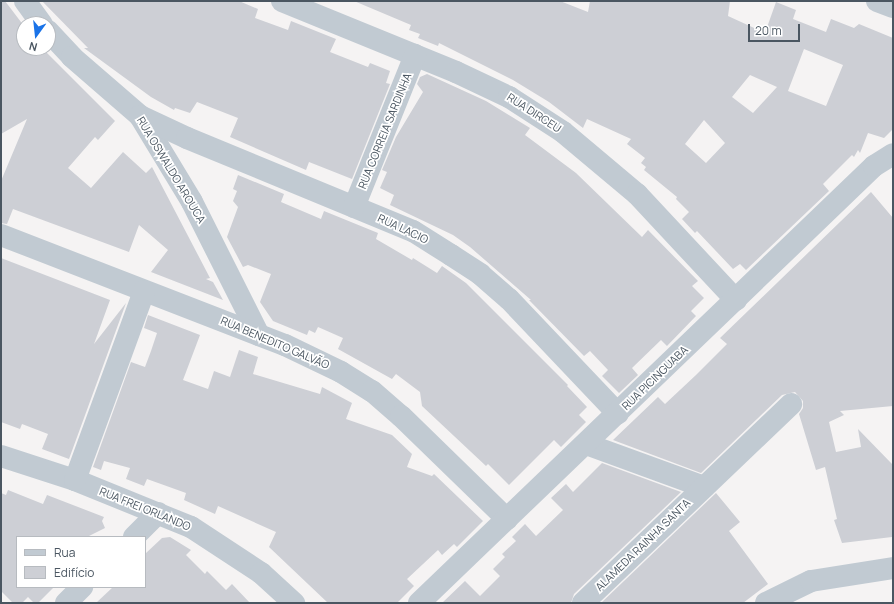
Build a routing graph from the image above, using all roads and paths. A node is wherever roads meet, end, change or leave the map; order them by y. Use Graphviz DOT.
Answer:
graph roads {
  1 [pos="25,1"];
  2 [pos="282,1"];
  3 [pos="877,1"];
  4 [pos="893,7"];
  5 [pos="36,16"];
  6 [pos="56,40"];
  7 [pos="415,55"];
  8 [pos="140,116"];
  9 [pos="893,154"];
  10 [pos="354,207"];
  11 [pos="1,235"];
  12 [pos="144,291"];
  13 [pos="736,300"];
  14 [pos="259,335"];
  15 [pos="791,404"];
  16 [pos="618,414"];
  17 [pos="586,444"];
  18 [pos="1,456"];
  19 [pos="75,480"];
  20 [pos="704,487"];
  21 [pos="158,513"];
  22 [pos="507,519"];
  23 [pos="135,536"];
  24 [pos="893,568"];
  25 [pos="81,588"];
  26 [pos="66,603"];
  27 [pos="294,603"];
  28 [pos="419,603"];
  29 [pos="583,603"];
  30 [pos="766,603"];
  1 -- 5 [label="street"];
  2 -- 7 [label="street, RUA DIRCEU"];
  3 -- 4 [label="street"];
  6 -- 8 [label="street, RUA OSWALDO AROUCA"];
  7 -- 10 [label="street, RUA CORREIA SARDINHA"];
  7 -- 13 [label="street, RUA DIRCEU"];
  8 -- 10 [label="street, RUA LACIO"];
  8 -- 14 [label="street, RUA OSWALDO AROUCA"];
  9 -- 13 [label="street, RUA PICINGUABA"];
  10 -- 16 [label="street, RUA LACIO"];
  11 -- 12 [label="street, RUA BENEDITO GALVÃO"];
  12 -- 14 [label="street, RUA BENEDITO GALVÃO"];
  12 -- 19 [label="street"];
  13 -- 16 [label="street, RUA PICINGUABA"];
  14 -- 22 [label="street, RUA BENEDITO GALVÃO"];
  15 -- 20 [label="street, ALAMEDA RAINHA SANTA"];
  16 -- 17 [label="street, RUA PICINGUABA"];
  17 -- 20 [label="street, ALAMEDA RAINHA SANTA"];
  17 -- 22 [label="street, RUA PICINGUABA"];
  18 -- 19 [label="street, RUA FREI ORLANDO"];
  19 -- 21 [label="street, RUA FREI ORLANDO"];
  20 -- 29 [label="street, ALAMEDA RAINHA SANTA"];
  21 -- 23 [label="street"];
  21 -- 27 [label="street, RUA FREI ORLANDO"];
  22 -- 28 [label="street, RUA PICINGUABA"];
  24 -- 30 [label="street"];
  25 -- 26 [label="street"];
}
